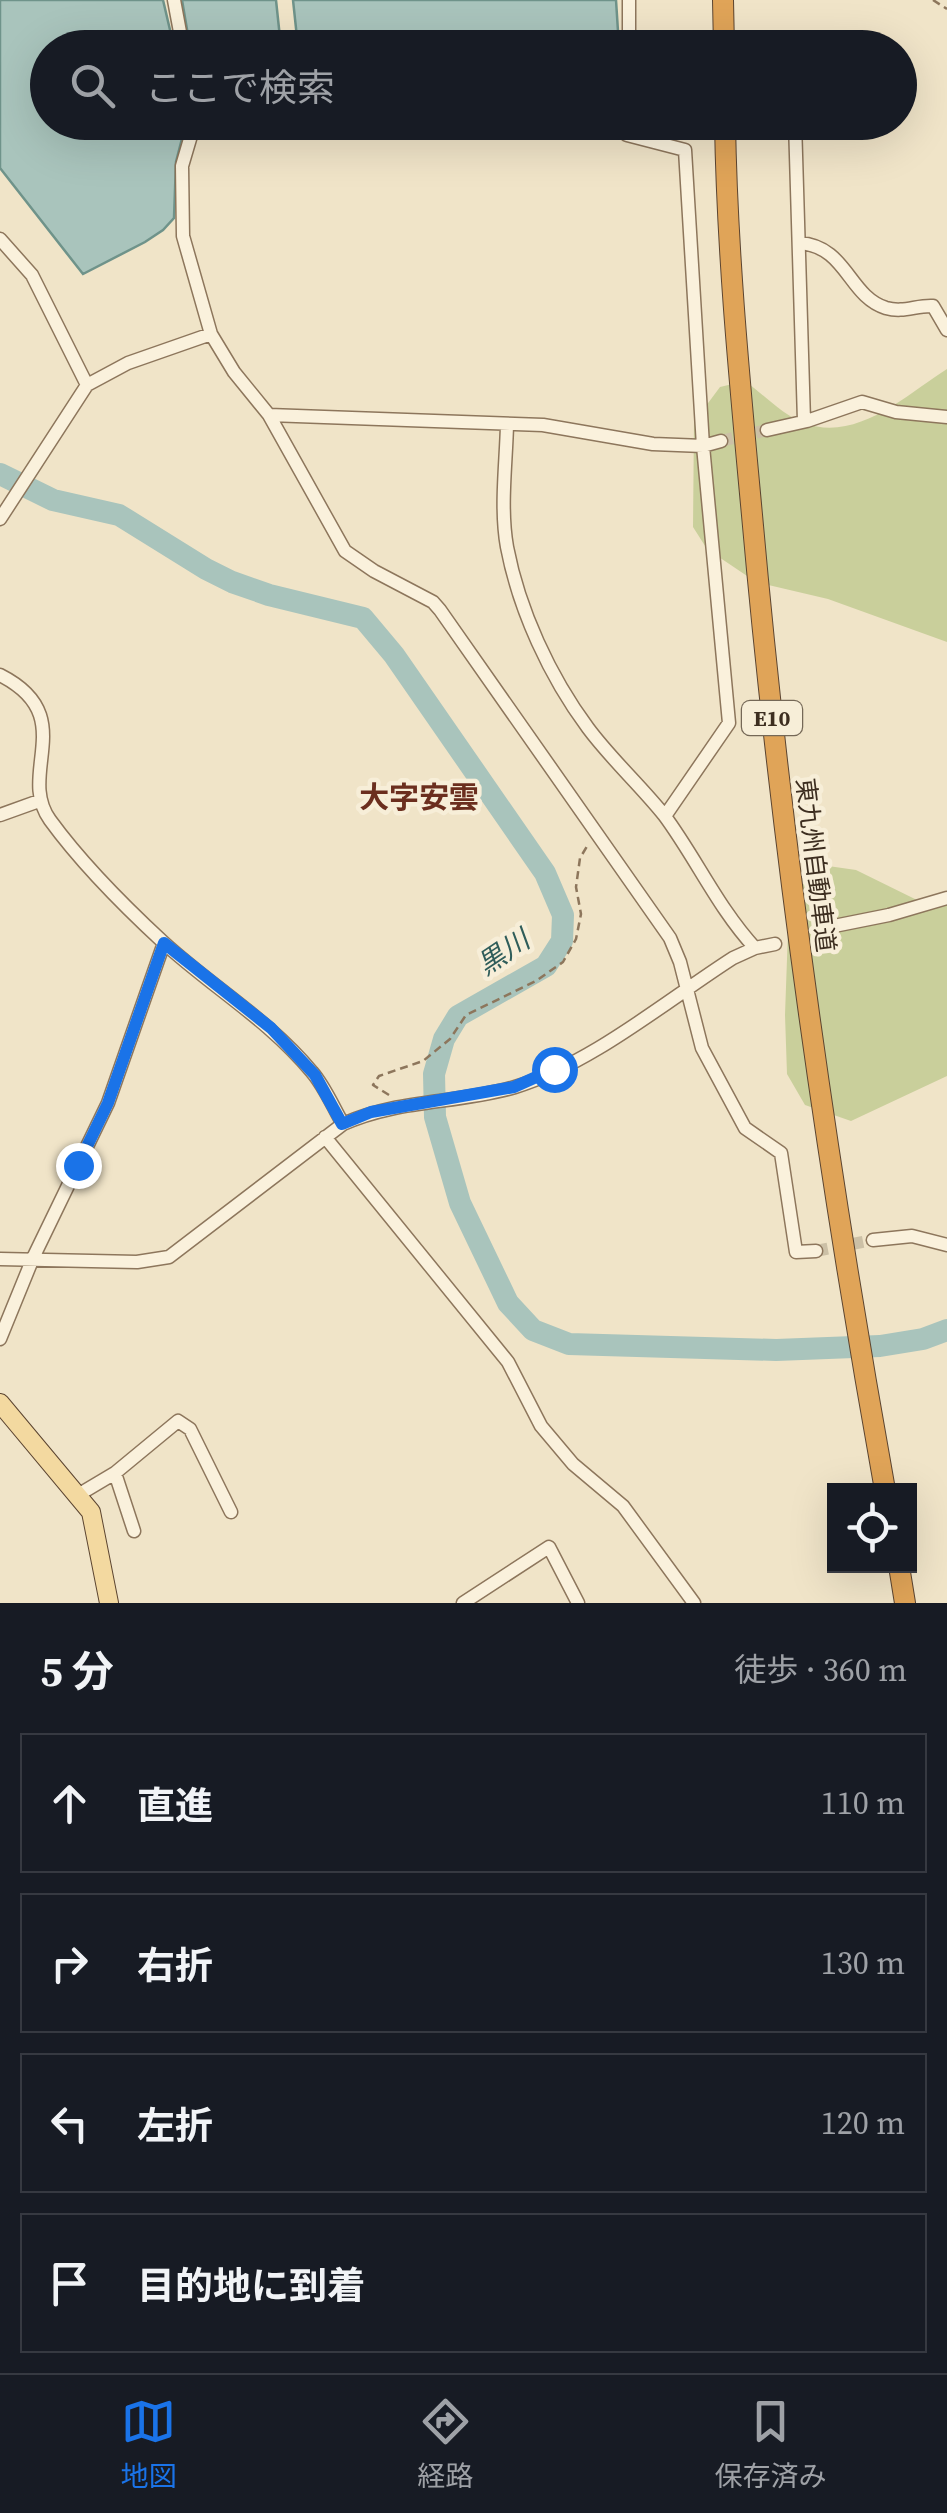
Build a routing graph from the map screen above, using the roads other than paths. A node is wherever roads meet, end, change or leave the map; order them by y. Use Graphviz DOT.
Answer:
graph roads {
  1 [pos="174,0"];
  2 [pos="629,0"];
  3 [pos="723,0"];
  4 [pos="180,30"];
  5 [pos="628,30"];
  6 [pos="724,30"];
  7 [pos="190,140"];
  8 [pos="646,140"];
  9 [pos="726,140"];
  10 [pos="796,140"];
  11 [pos="0,239"];
  12 [pos="799,243"];
  13 [pos="947,330"];
  14 [pos="210,334"];
  15 [pos="87,385"];
  16 [pos="269,415"];
  17 [pos="947,417"];
  18 [pos="804,421"];
  19 [pos="507,425"];
  20 [pos="768,430"];
  21 [pos="720,441"];
  22 [pos="702,446"];
  23 [pos="0,520"];
  24 [pos="0,675"];
  25 [pos="39,801"];
  26 [pos="0,814"];
  27 [pos="664,816"];
  28 [pos="947,898"];
  29 [pos="818,930"];
  30 [pos="164,943"];
  31 [pos="775,944"];
  32 [pos="754,948"];
  33 [pos="687,988"];
  34 [pos="342,1124"];
  35 [pos="325,1137"];
  36 [pos="873,1240"];
  37 [pos="947,1245"];
  38 [pos="816,1252"];
  39 [pos="33,1258"];
  40 [pos="0,1259"];
  41 [pos="0,1339"];
  42 [pos="0,1403"];
  43 [pos="115,1473"];
  44 [pos="884,1483"];
  45 [pos="78,1495"];
  46 [pos="231,1512"];
  47 [pos="134,1531"];
  48 [pos="900,1573"];
  49 [pos="109,1603"];
  50 [pos="463,1603"];
  51 [pos="578,1603"];
  52 [pos="694,1603"];
  53 [pos="906,1603"];
  1 -- 4 [label="street"];
  2 -- 5 [label="street"];
  3 -- 6 [label="highway"];
  7 -- 14 [label="street"];
  8 -- 22 [label="street"];
  9 -- 44 [label="highway, 東九州自動車道 / E10"];
  10 -- 12 [label="street"];
  11 -- 15 [label="street"];
  12 -- 13 [label="street"];
  12 -- 18 [label="street"];
  14 -- 15 [label="street"];
  14 -- 16 [label="street"];
  15 -- 23 [label="street"];
  16 -- 19 [label="street"];
  16 -- 33 [label="street"];
  17 -- 18 [label="street"];
  18 -- 20 [label="street"];
  19 -- 22 [label="street"];
  19 -- 27 [label="street"];
  21 -- 22 [label="street"];
  22 -- 27 [label="street"];
  24 -- 25 [label="street"];
  25 -- 26 [label="street"];
  25 -- 30 [label="street"];
  27 -- 32 [label="street"];
  28 -- 29 [label="street"];
  30 -- 34 [label="street"];
  30 -- 39 [label="street"];
  31 -- 32 [label="street"];
  32 -- 33 [label="street"];
  33 -- 34 [label="street"];
  33 -- 38 [label="street"];
  34 -- 35 [label="street"];
  35 -- 39 [label="street"];
  35 -- 52 [label="street"];
  36 -- 37 [label="street"];
  39 -- 40 [label="street"];
  39 -- 41 [label="street"];
  42 -- 45 [label="main road"];
  43 -- 45 [label="street"];
  43 -- 46 [label="street"];
  43 -- 47 [label="street"];
  45 -- 49 [label="main road"];
  48 -- 53 [label="highway"];
  50 -- 51 [label="street"];
}
